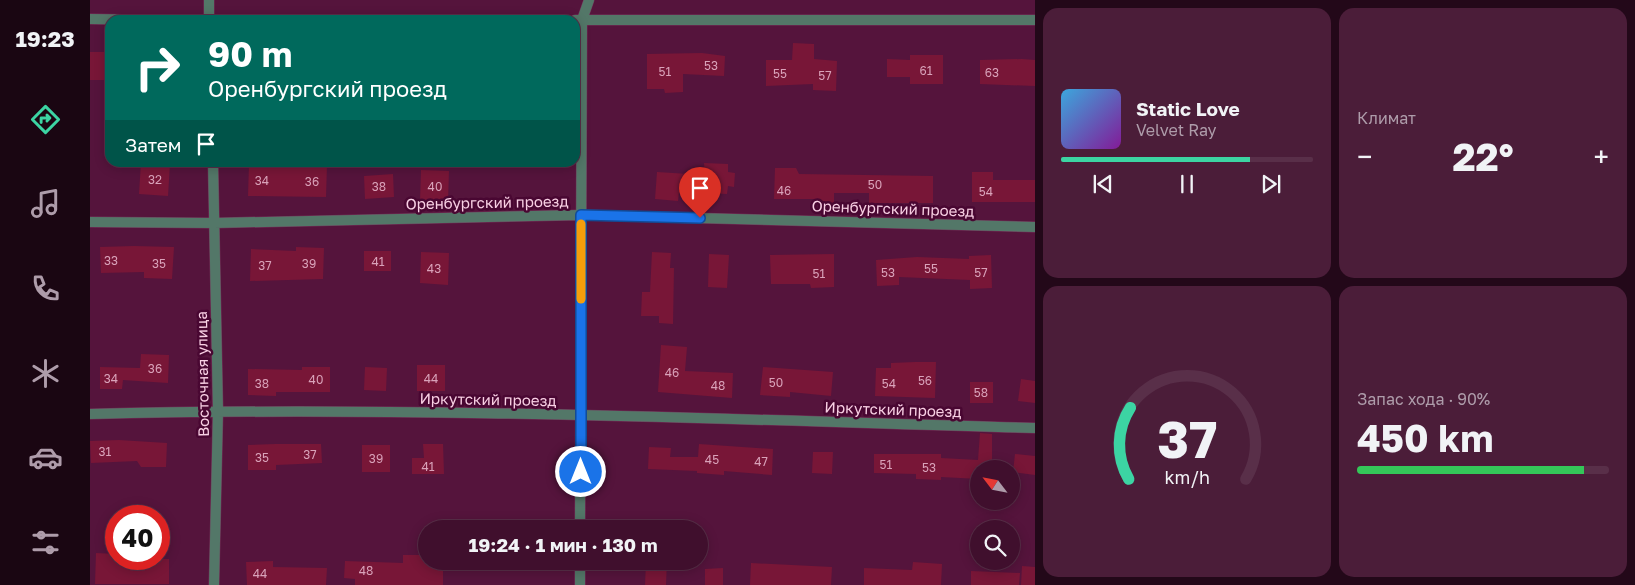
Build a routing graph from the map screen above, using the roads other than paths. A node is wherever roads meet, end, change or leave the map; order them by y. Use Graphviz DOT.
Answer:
graph roads {
  1 [pos="209,0"];
  2 [pos="589,0"];
  3 [pos="209,15"];
  4 [pos="580,18"];
  5 [pos="90,19"];
  6 [pos="105,19"];
  7 [pos="580,20"];
  8 [pos="1035,20"];
  9 [pos="580,118"];
  10 [pos="213,167"];
  11 [pos="581,215"];
  12 [pos="90,222"];
  13 [pos="214,223"];
  14 [pos="1035,227"];
  15 [pos="218,411"];
  16 [pos="90,414"];
  17 [pos="582,416"];
  18 [pos="1035,428"];
  19 [pos="580,520"];
  20 [pos="580,570"];
  21 [pos="214,585"];
  22 [pos="580,585"];
  1 -- 3 [label="street"];
  2 -- 4 [label="street"];
  5 -- 6 [label="street"];
  7 -- 8 [label="street"];
  9 -- 11 [label="street"];
  10 -- 13 [label="street, Восточная улица"];
  11 -- 13 [label="street, Оренбургский проезд"];
  11 -- 14 [label="street, Оренбургский проезд"];
  11 -- 17 [label="street"];
  12 -- 13 [label="street, Оренбургский проезд"];
  13 -- 15 [label="street, Восточная улица"];
  15 -- 16 [label="street, Иркутский проезд"];
  15 -- 17 [label="street, Иркутский проезд"];
  15 -- 21 [label="street, Восточная улица"];
  17 -- 18 [label="street, Иркутский проезд"];
  17 -- 19 [label="street"];
  20 -- 22 [label="street"];
}
